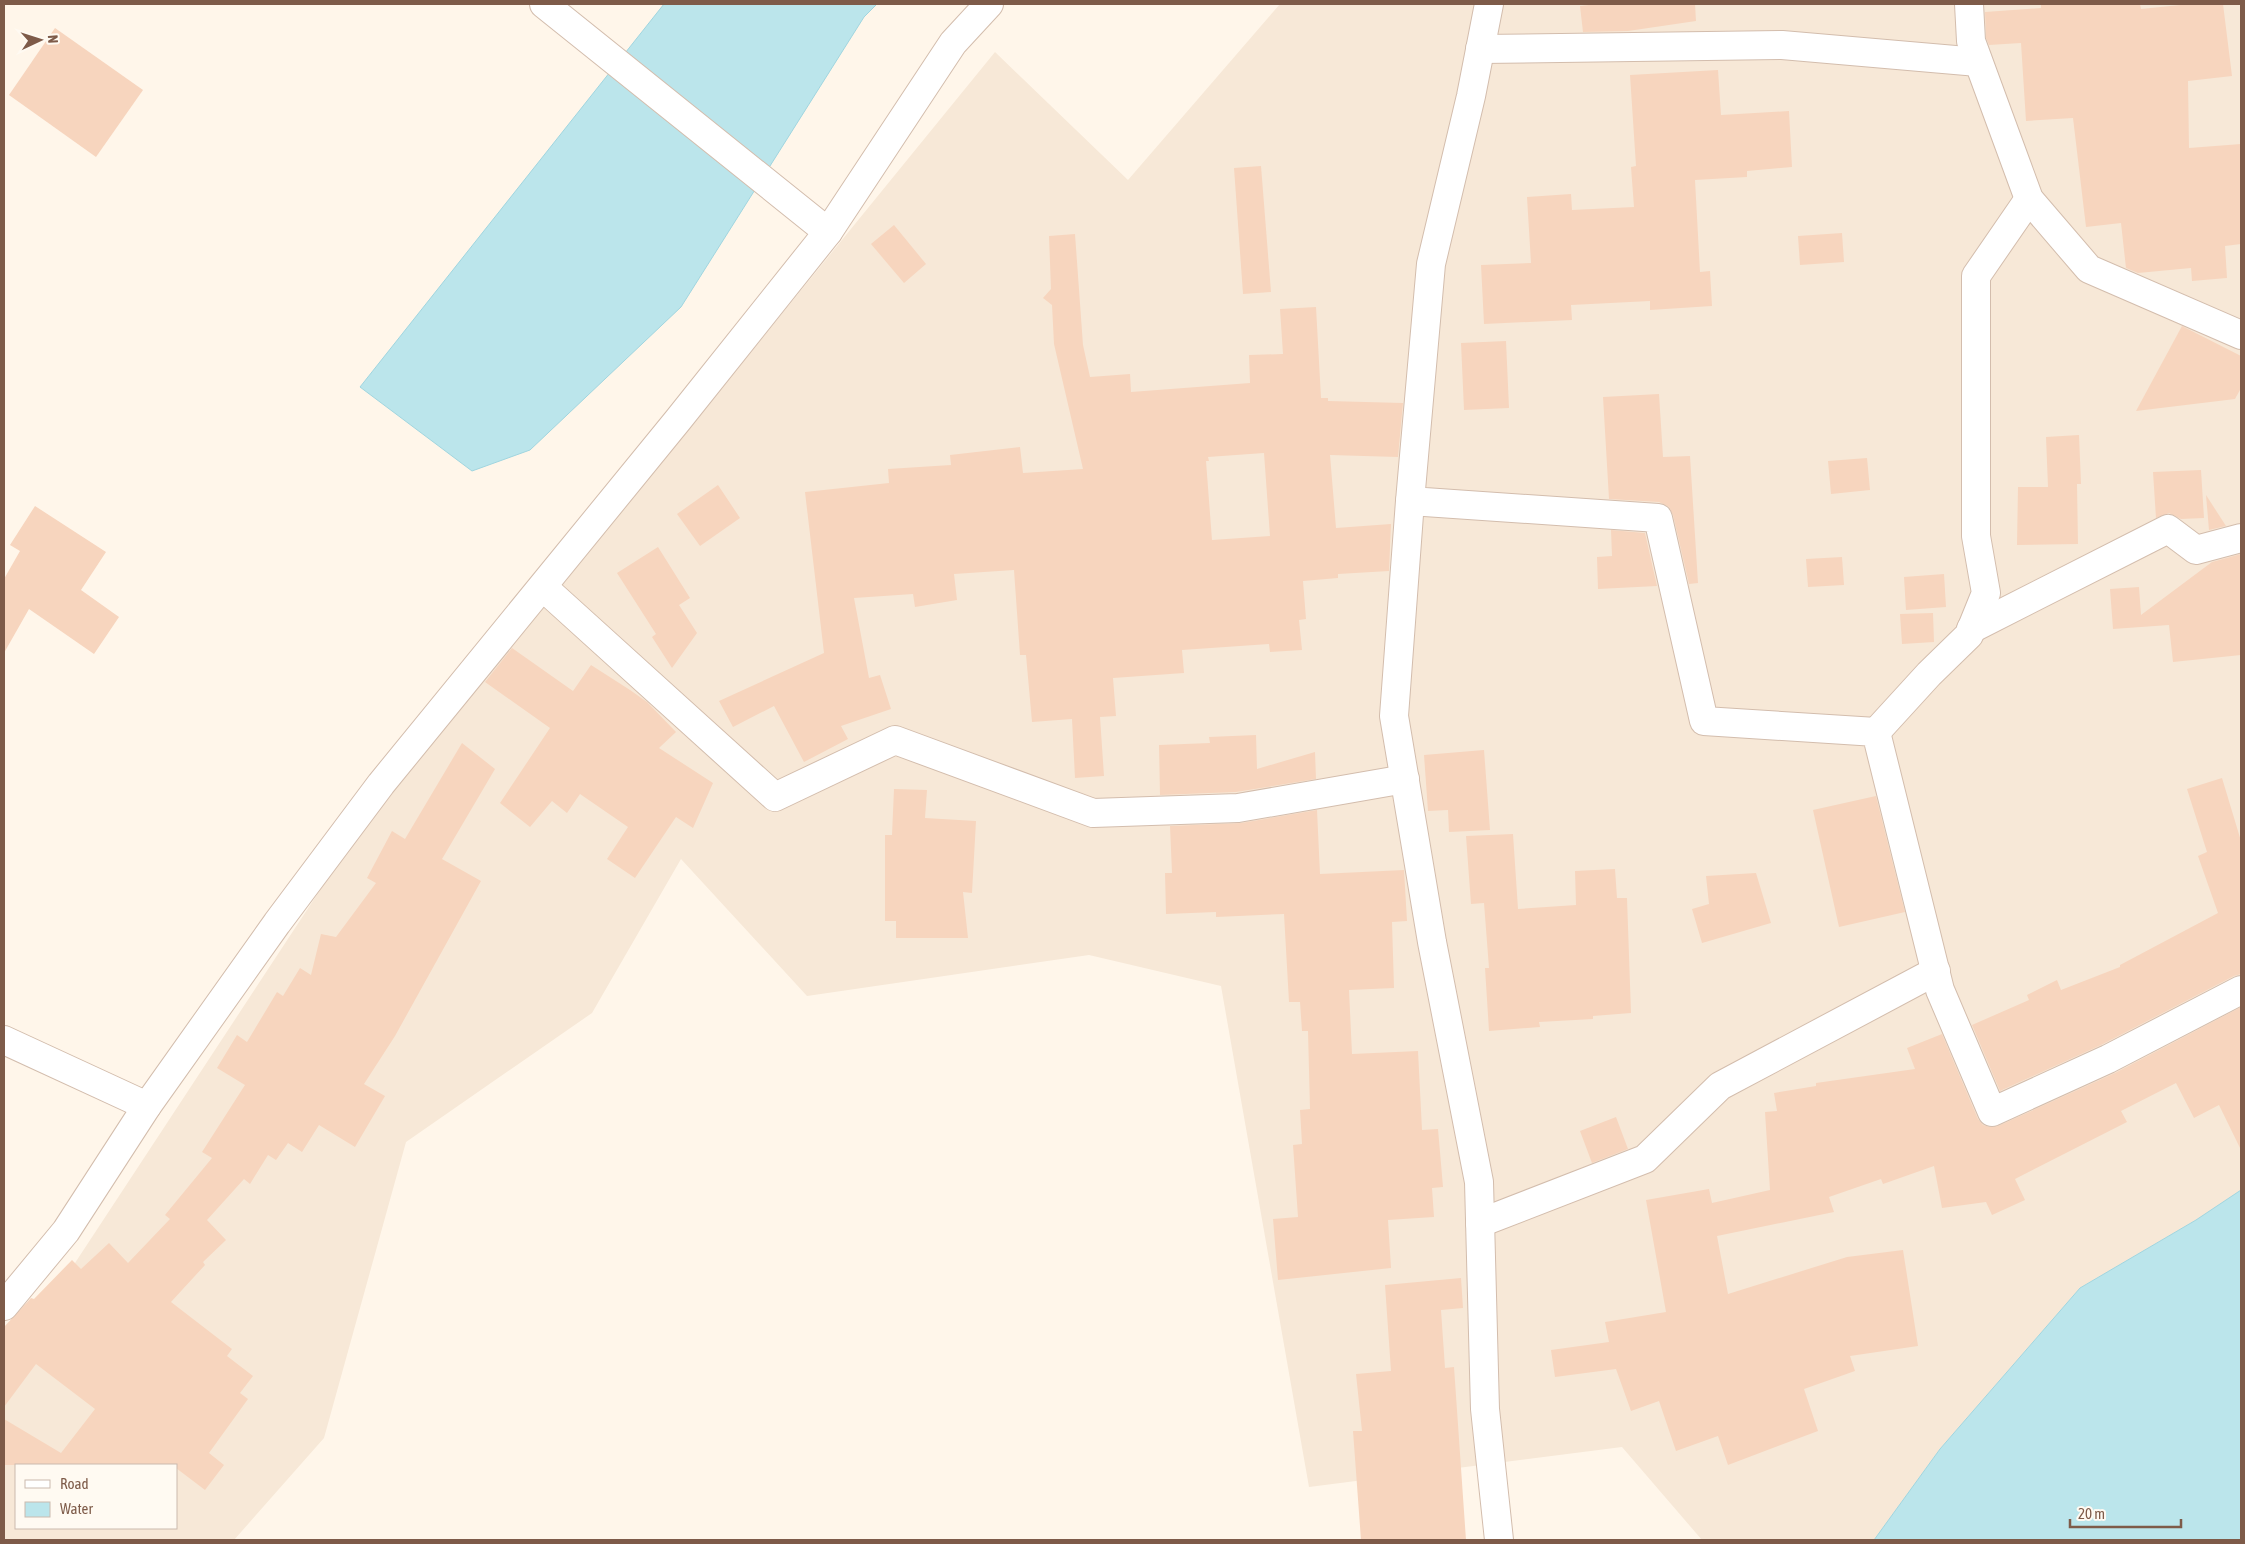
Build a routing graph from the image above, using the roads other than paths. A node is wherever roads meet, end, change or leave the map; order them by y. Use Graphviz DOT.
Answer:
graph roads {
  1 [pos="544,4"];
  2 [pos="989,4"];
  3 [pos="1489,4"];
  4 [pos="1970,4"];
  5 [pos="1480,49"];
  6 [pos="1978,62"];
  7 [pos="2029,199"];
  8 [pos="828,232"];
  9 [pos="2241,335"];
  10 [pos="1410,501"];
  11 [pos="2241,538"];
  12 [pos="543,587"];
  13 [pos="1971,629"];
  14 [pos="1876,732"];
  15 [pos="1405,779"];
  16 [pos="1936,971"];
  17 [pos="2241,990"];
  18 [pos="4,1040"];
  19 [pos="148,1106"];
  20 [pos="1480,1223"];
  21 [pos="4,1306"];
  22 [pos="1498,1540"];
  1 -- 8 [label="street"];
  2 -- 8 [label="street"];
  3 -- 5 [label="street"];
  4 -- 6 [label="street"];
  5 -- 6 [label="street"];
  5 -- 10 [label="street"];
  6 -- 7 [label="street"];
  7 -- 9 [label="street"];
  7 -- 13 [label="street"];
  8 -- 12 [label="street"];
  10 -- 14 [label="street"];
  10 -- 15 [label="street"];
  11 -- 13 [label="street"];
  12 -- 15 [label="street"];
  12 -- 19 [label="street"];
  13 -- 14 [label="street"];
  14 -- 16 [label="street"];
  15 -- 20 [label="street"];
  16 -- 17 [label="street"];
  16 -- 20 [label="street"];
  18 -- 19 [label="street"];
  19 -- 21 [label="street"];
  20 -- 22 [label="street"];
}
